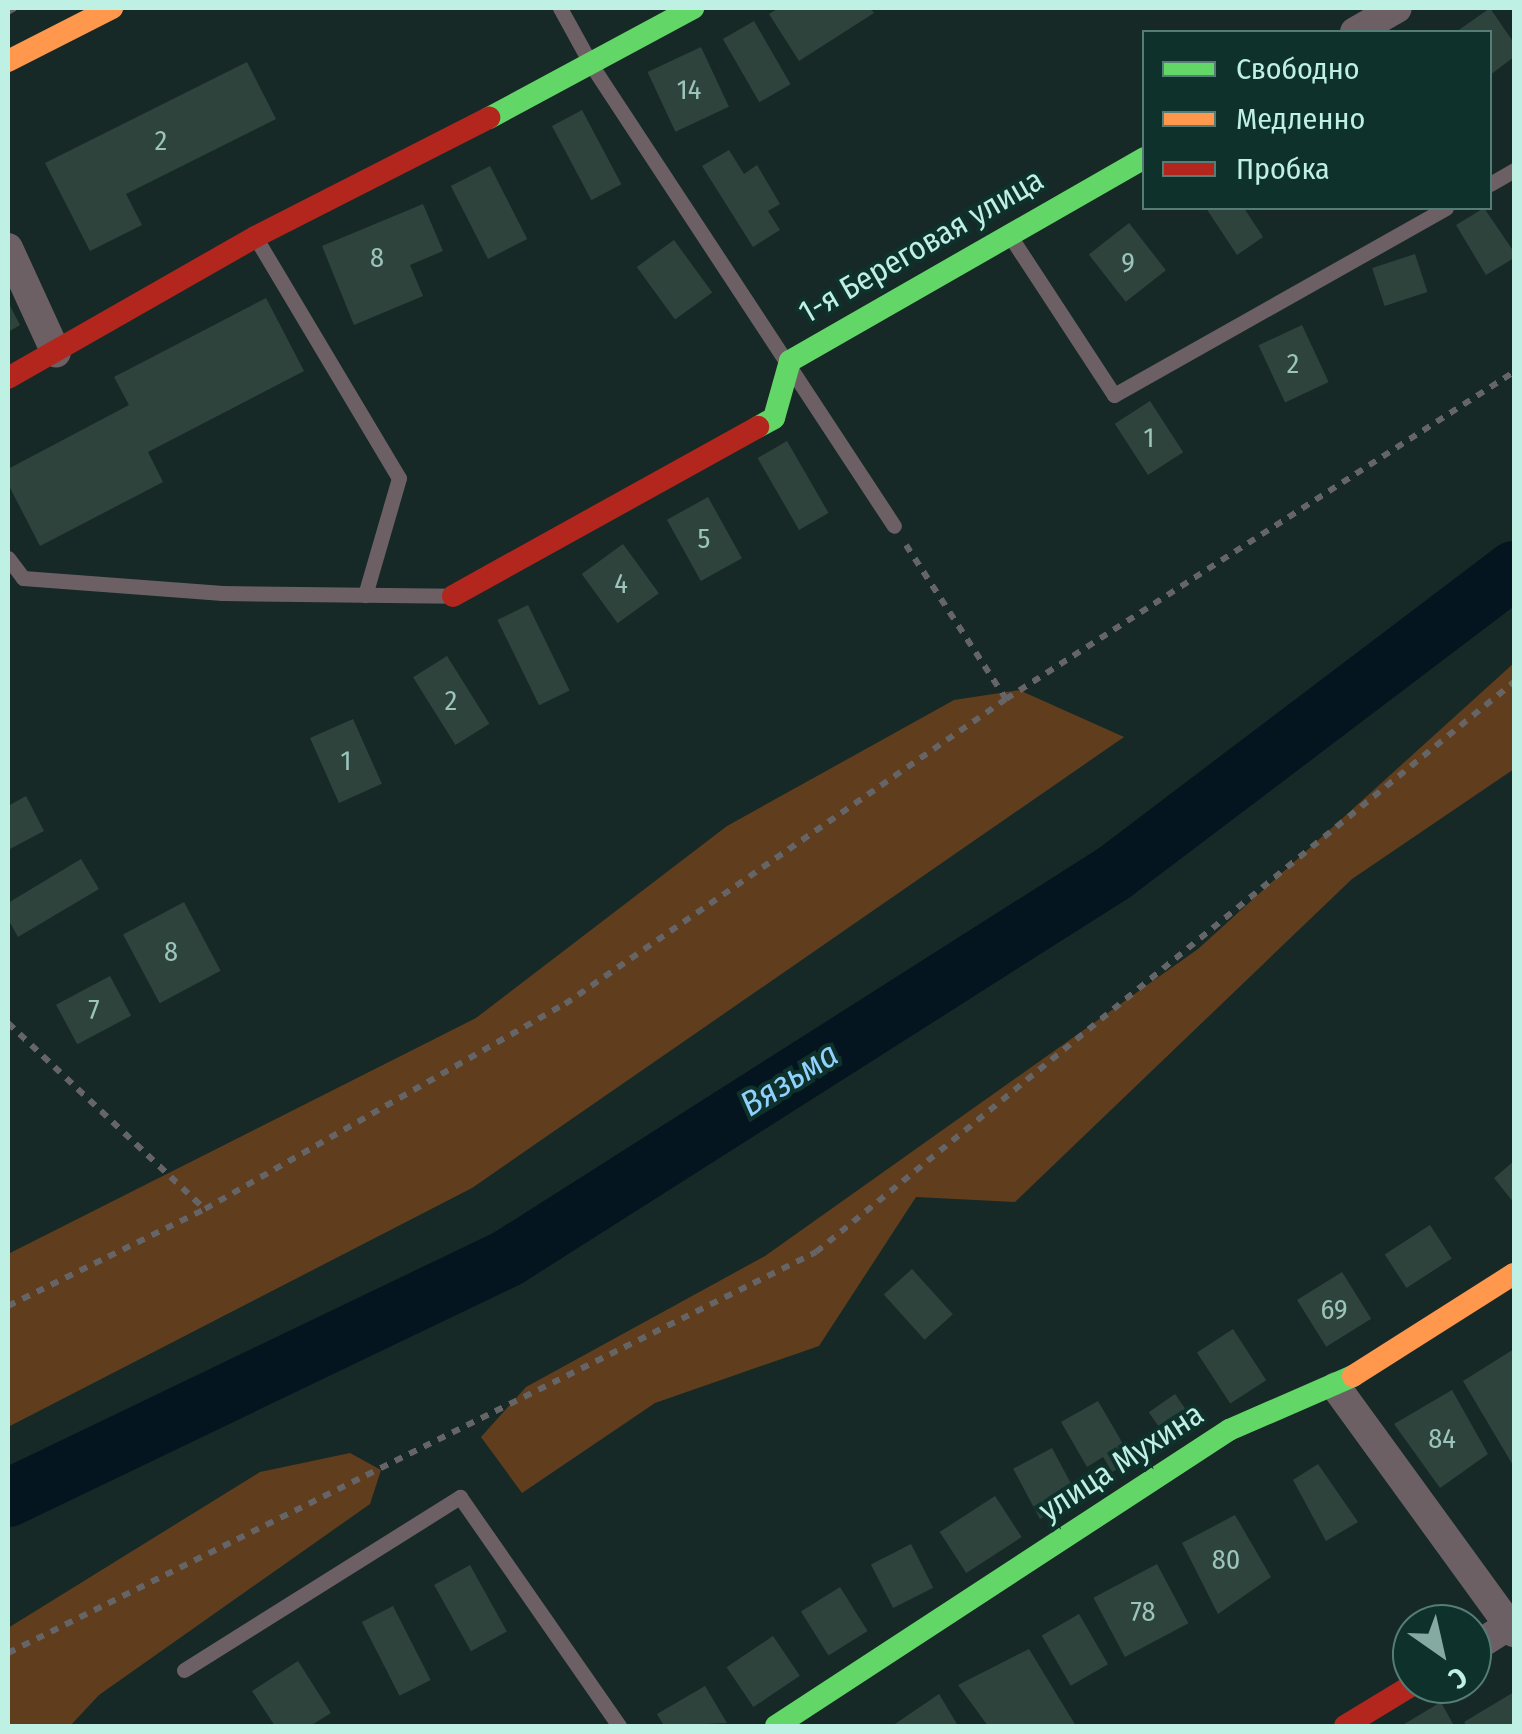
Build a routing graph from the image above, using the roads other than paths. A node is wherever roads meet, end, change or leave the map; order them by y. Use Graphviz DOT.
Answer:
graph roads {
  1 [pos="112,8"];
  2 [pos="560,8"];
  3 [pos="692,8"];
  4 [pos="1396,8"];
  5 [pos="1358,30"];
  6 [pos="8,61"];
  7 [pos="592,66"];
  8 [pos="1142,159"];
  9 [pos="1514,170"];
  10 [pos="1492,183"];
  11 [pos="1442,210"];
  12 [pos="1010,236"];
  13 [pos="255,237"];
  14 [pos="8,248"];
  15 [pos="56,353"];
  16 [pos="790,361"];
  17 [pos="8,378"];
  18 [pos="894,526"];
  19 [pos="8,558"];
  20 [pos="364,595"];
  21 [pos="453,596"];
  22 [pos="1514,1274"];
  23 [pos="1336,1387"];
  24 [pos="1513,1626"];
  25 [pos="184,1670"];
  26 [pos="1392,1697"];
  27 [pos="620,1726"];
  28 [pos="776,1726"];
  29 [pos="1345,1726"];
  1 -- 6 [label="street"];
  2 -- 7 [label="lane"];
  3 -- 7 [label="street"];
  4 -- 5 [label="street"];
  7 -- 13 [label="street"];
  7 -- 16 [label="lane"];
  8 -- 12 [label="street, 1-я Береговая улица"];
  9 -- 10 [label="lane"];
  11 -- 12 [label="lane"];
  12 -- 16 [label="street, 1-я Береговая улица"];
  13 -- 15 [label="street"];
  13 -- 20 [label="lane"];
  14 -- 15 [label="street"];
  15 -- 17 [label="street"];
  16 -- 18 [label="lane"];
  16 -- 21 [label="street, 1-я Береговая улица"];
  19 -- 20 [label="lane"];
  20 -- 21 [label="lane"];
  22 -- 23 [label="street, улица Мухина"];
  23 -- 24 [label="street"];
  23 -- 28 [label="street, улица Мухина"];
  25 -- 27 [label="lane"];
  26 -- 29 [label="street"];
}
